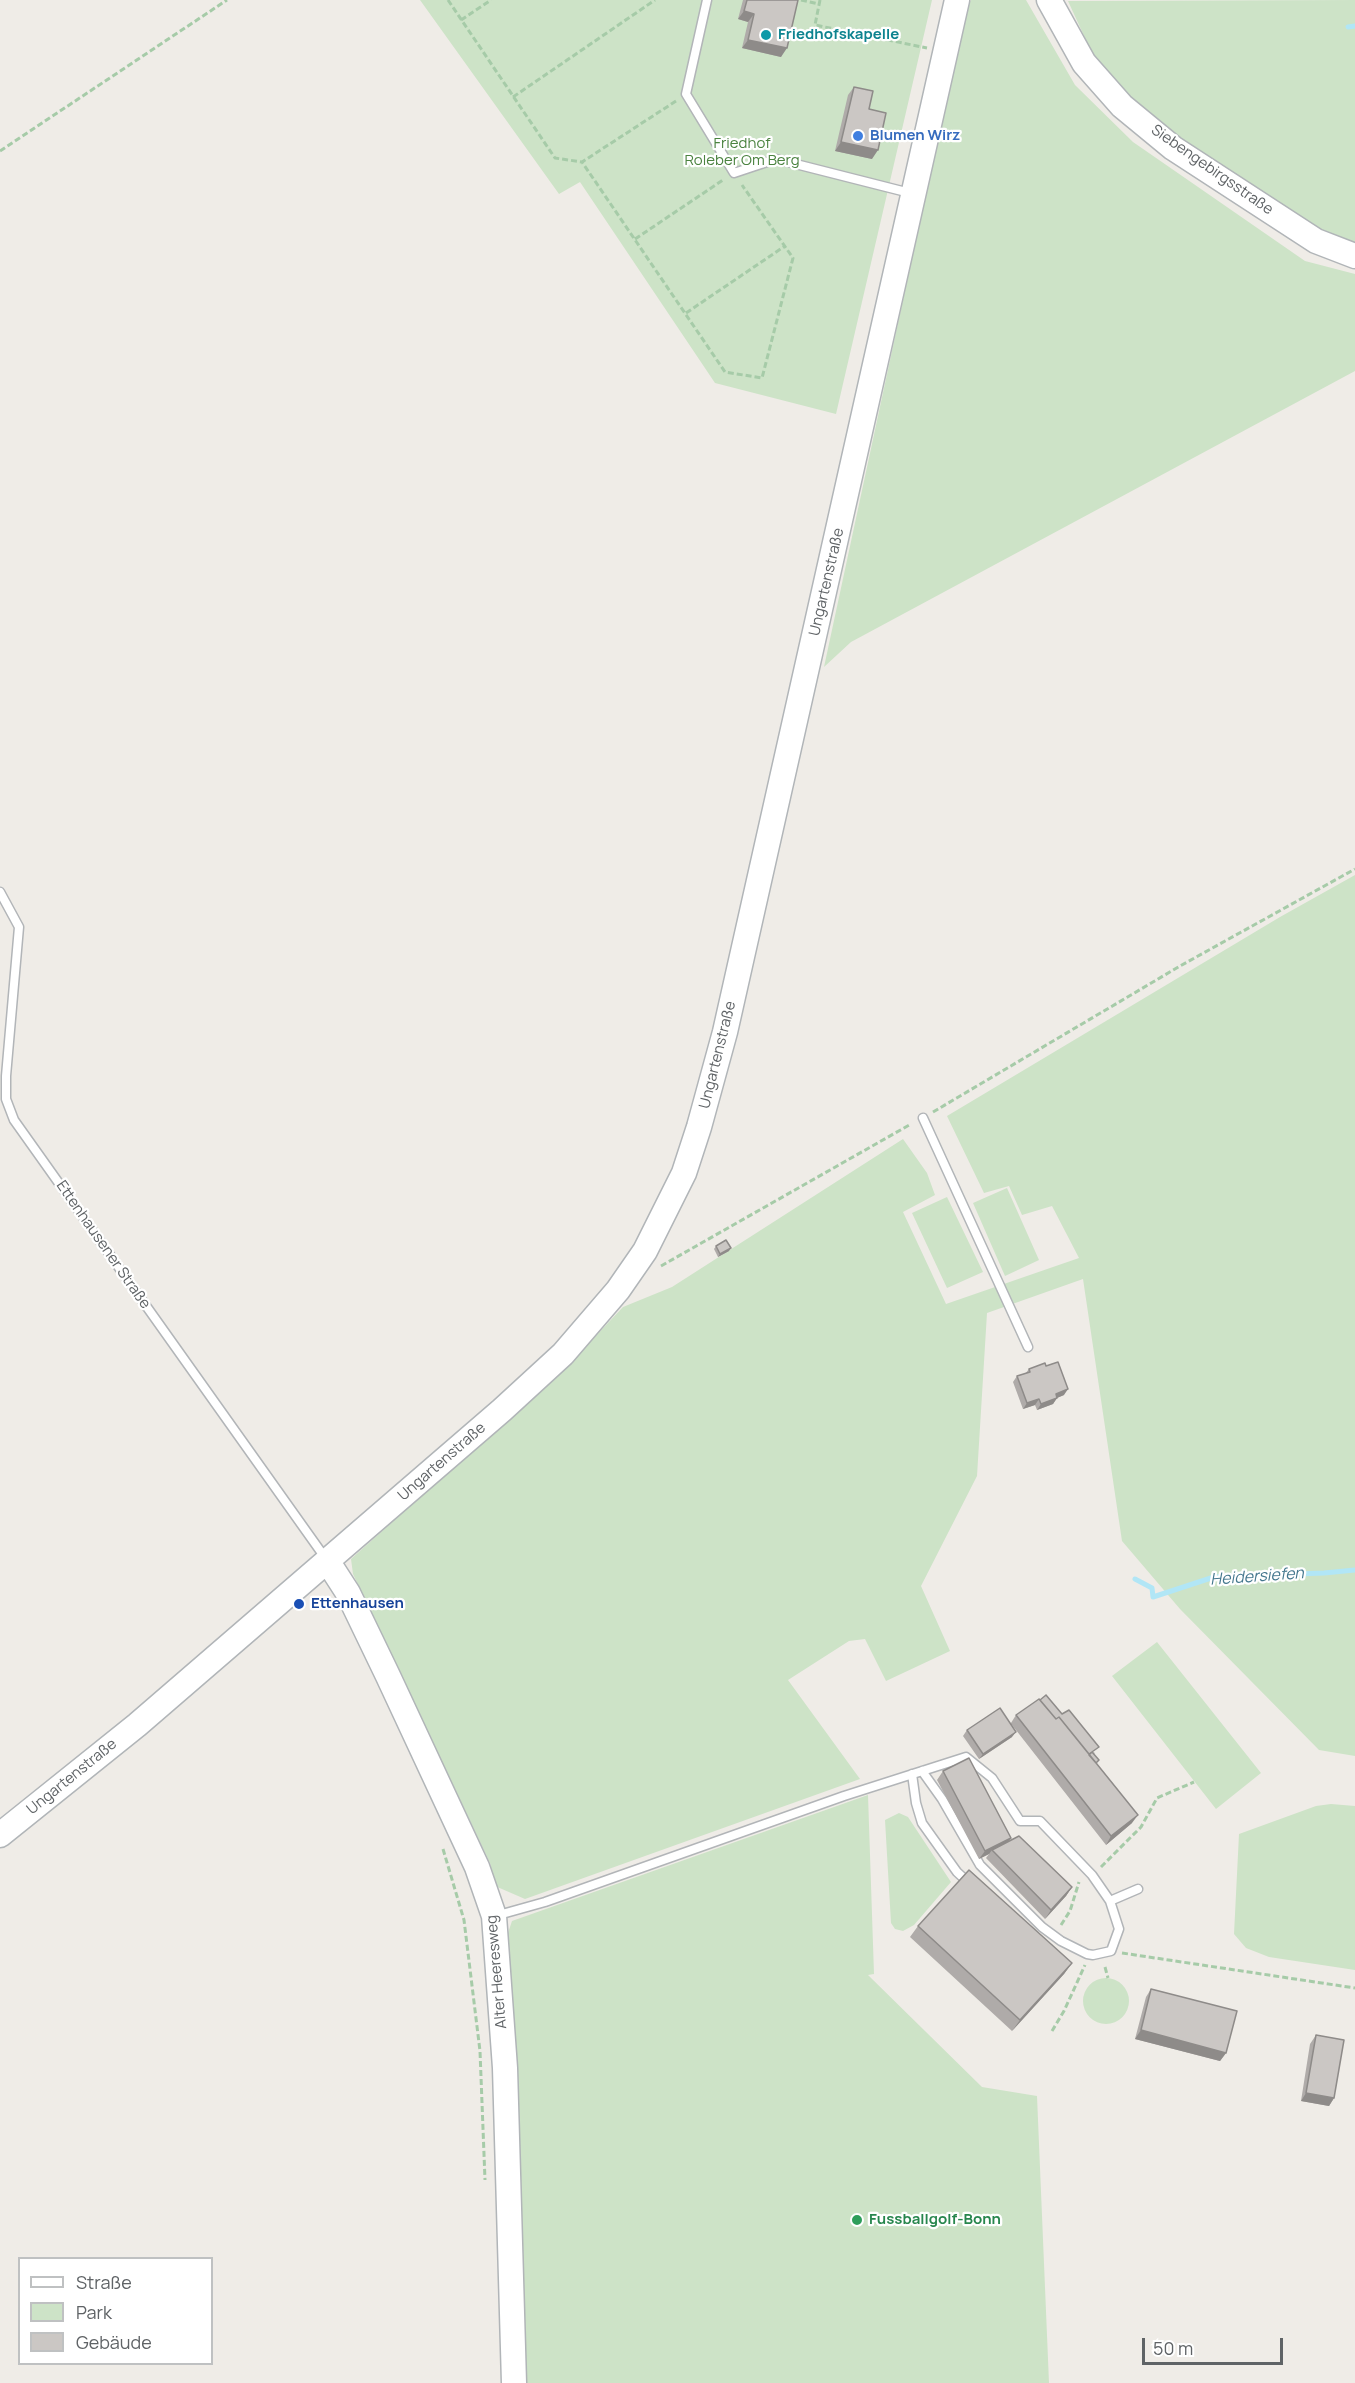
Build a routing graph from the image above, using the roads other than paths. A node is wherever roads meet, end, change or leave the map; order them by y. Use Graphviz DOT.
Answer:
graph roads {
  1 [pos="707,0"];
  2 [pos="957,0"];
  3 [pos="1049,0"];
  4 [pos="915,194"];
  5 [pos="1355,256"];
  6 [pos="0,892"];
  7 [pos="923,1118"];
  8 [pos="1028,1347"];
  9 [pos="328,1562"];
  10 [pos="922,1771"];
  11 [pos="912,1774"];
  12 [pos="0,1835"];
  13 [pos="1138,1889"];
  14 [pos="981,1894"];
  15 [pos="1110,1901"];
  16 [pos="494,1916"];
  17 [pos="1033,1934"];
  18 [pos="1054,1936"];
  19 [pos="514,2383"];
  1 -- 4 [label="lane"];
  2 -- 4 [label="street, Ungartenstraße"];
  3 -- 5 [label="street, Siebengebirgsstraße"];
  4 -- 9 [label="street, Ungartenstraße"];
  6 -- 9 [label="lane, Ettenhausener Straße"];
  7 -- 8 [label="lane"];
  9 -- 12 [label="street, Ungartenstraße"];
  9 -- 16 [label="street, Alter Heeresweg"];
  10 -- 11 [label="lane"];
  10 -- 15 [label="lane"];
  10 -- 18 [label="lane"];
  11 -- 14 [label="lane"];
  11 -- 16 [label="lane"];
  13 -- 15 [label="lane"];
  15 -- 18 [label="lane"];
  16 -- 19 [label="street, Alter Heeresweg"];
  17 -- 18 [label="lane"];
}
